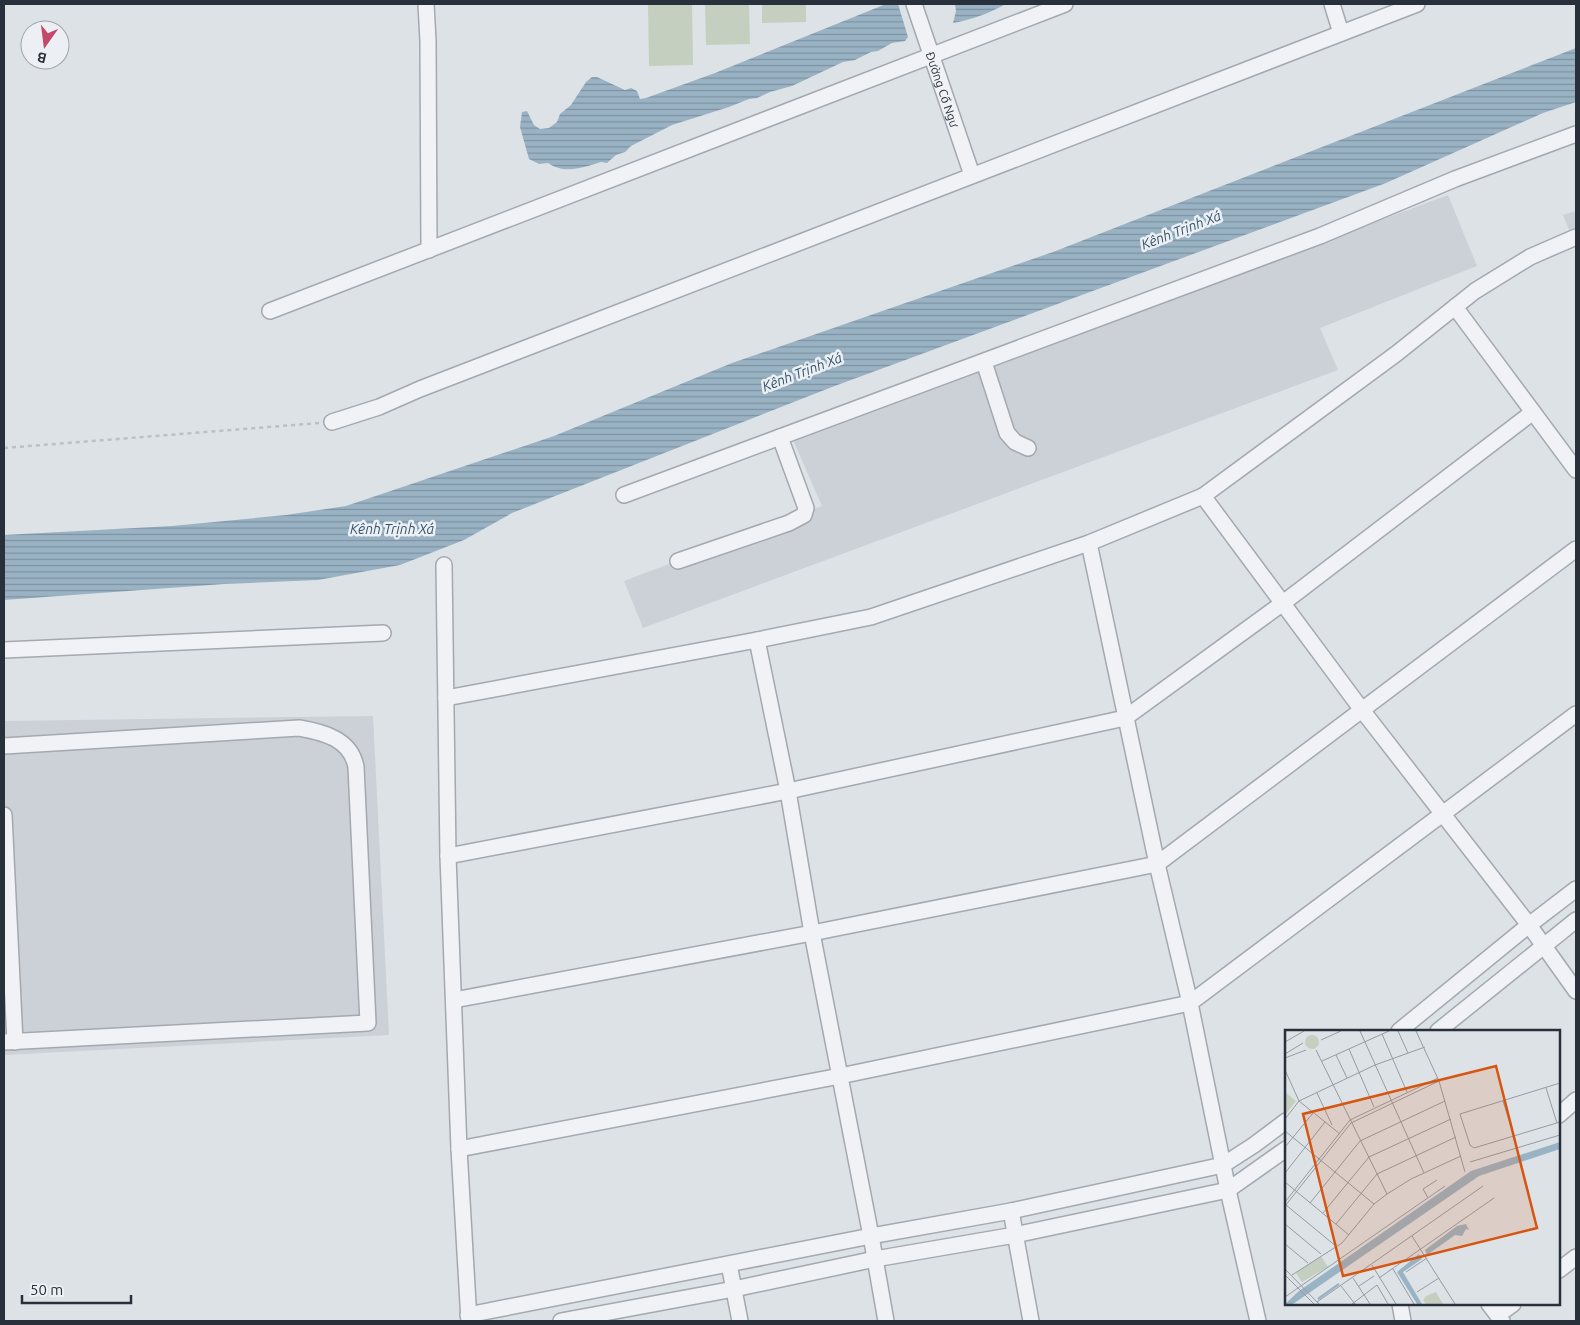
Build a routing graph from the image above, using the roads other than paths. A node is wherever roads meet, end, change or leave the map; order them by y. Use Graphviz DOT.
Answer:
graph roads {
  1 [pos="426,4"];
  2 [pos="914,4"];
  3 [pos="1065,4"];
  4 [pos="1332,4"];
  5 [pos="1417,4"];
  6 [pos="1341,33"];
  7 [pos="931,56"];
  8 [pos="1576,134"];
  9 [pos="972,175"];
  10 [pos="1576,238"];
  11 [pos="429,250"];
  12 [pos="1455,306"];
  13 [pos="270,311"];
  14 [pos="984,362"];
  15 [pos="1534,412"];
  16 [pos="332,422"];
  17 [pos="780,438"];
  18 [pos="1028,448"];
  19 [pos="1576,470"];
  20 [pos="624,494"];
  21 [pos="1203,496"];
  22 [pos="1089,544"];
  23 [pos="1576,549"];
  24 [pos="678,560"];
  25 [pos="444,565"];
  26 [pos="1283,603"];
  27 [pos="383,632"];
  28 [pos="758,640"];
  29 [pos="4,650"];
  30 [pos="446,698"];
  31 [pos="1362,710"];
  32 [pos="1576,714"];
  33 [pos="1126,718"];
  34 [pos="4,746"];
  35 [pos="788,790"];
  36 [pos="1442,814"];
  37 [pos="4,815"];
  38 [pos="448,856"];
  39 [pos="1157,864"];
  40 [pos="1576,889"];
  41 [pos="1576,920"];
  42 [pos="1529,925"];
  43 [pos="812,933"];
  44 [pos="1543,946"];
  45 [pos="1576,992"];
  46 [pos="454,1000"];
  47 [pos="1190,1004"];
  48 [pos="1400,1030"];
  49 [pos="1439,1030"];
  50 [pos="9,1042"];
  51 [pos="840,1076"];
  52 [pos="1576,1100"];
  53 [pos="1560,1114"];
  54 [pos="1285,1122"];
  55 [pos="459,1149"];
  56 [pos="1285,1150"];
  57 [pos="1223,1165"];
  58 [pos="1228,1190"];
  59 [pos="1011,1211"];
  60 [pos="871,1236"];
  61 [pos="1015,1236"];
  62 [pos="1576,1257"];
  63 [pos="874,1259"];
  64 [pos="729,1264"];
  65 [pos="1560,1269"];
  66 [pos="734,1289"];
  67 [pos="1400,1305"];
  68 [pos="1511,1305"];
  69 [pos="1496,1313"];
  70 [pos="469,1318"];
  71 [pos="561,1321"];
  72 [pos="740,1321"];
  73 [pos="886,1321"];
  74 [pos="1031,1321"];
  75 [pos="1258,1321"];
  76 [pos="1403,1321"];
  1 -- 11 [label="street"];
  2 -- 7 [label="street, Đường Cổ Ngư"];
  3 -- 7 [label="street"];
  4 -- 6 [label="street"];
  5 -- 6 [label="street"];
  6 -- 9 [label="street"];
  7 -- 9 [label="street, Đường Cổ Ngư"];
  7 -- 11 [label="street"];
  8 -- 14 [label="street"];
  9 -- 16 [label="street"];
  10 -- 12 [label="street"];
  11 -- 13 [label="street"];
  12 -- 15 [label="street"];
  12 -- 21 [label="street"];
  14 -- 17 [label="street"];
  14 -- 18 [label="street"];
  15 -- 19 [label="street"];
  15 -- 26 [label="street"];
  17 -- 20 [label="street"];
  17 -- 24 [label="street"];
  21 -- 22 [label="street"];
  21 -- 26 [label="street"];
  22 -- 28 [label="street"];
  22 -- 33 [label="street"];
  23 -- 31 [label="street"];
  25 -- 30 [label="street"];
  26 -- 31 [label="street"];
  26 -- 33 [label="street"];
  27 -- 29 [label="street"];
  28 -- 30 [label="street"];
  28 -- 35 [label="street"];
  30 -- 38 [label="street"];
  31 -- 36 [label="street"];
  31 -- 39 [label="street"];
  32 -- 36 [label="street"];
  33 -- 35 [label="street"];
  33 -- 39 [label="street"];
  34 -- 50 [label="street"];
  35 -- 38 [label="street"];
  35 -- 43 [label="street"];
  36 -- 42 [label="street"];
  36 -- 47 [label="street"];
  37 -- 50 [label="street"];
  38 -- 46 [label="street"];
  39 -- 43 [label="street"];
  39 -- 47 [label="street"];
  40 -- 42 [label="street"];
  41 -- 44 [label="street"];
  42 -- 44 [label="street"];
  42 -- 48 [label="street"];
  43 -- 46 [label="street"];
  43 -- 51 [label="street"];
  44 -- 45 [label="street"];
  44 -- 49 [label="street"];
  46 -- 55 [label="street"];
  47 -- 51 [label="street"];
  47 -- 57 [label="street"];
  51 -- 55 [label="street"];
  51 -- 60 [label="street"];
  52 -- 53 [label="street"];
  54 -- 57 [label="street"];
  55 -- 70 [label="street"];
  56 -- 58 [label="street"];
  57 -- 58 [label="street"];
  57 -- 59 [label="street"];
  58 -- 61 [label="street"];
  58 -- 75 [label="street"];
  59 -- 60 [label="street"];
  59 -- 61 [label="street"];
  60 -- 63 [label="street"];
  60 -- 64 [label="street"];
  61 -- 63 [label="street"];
  61 -- 74 [label="street"];
  62 -- 65 [label="street"];
  63 -- 66 [label="street"];
  63 -- 73 [label="street"];
  64 -- 66 [label="street"];
  64 -- 70 [label="street"];
  66 -- 71 [label="street"];
  66 -- 72 [label="street"];
  67 -- 76 [label="street"];
  68 -- 69 [label="street"];
}
